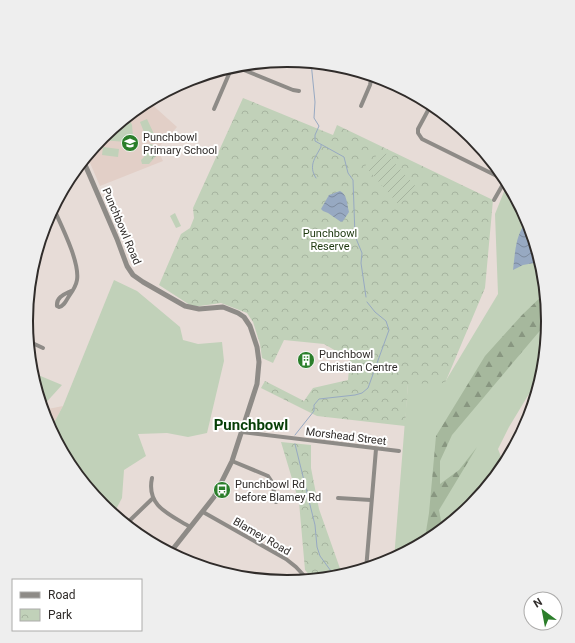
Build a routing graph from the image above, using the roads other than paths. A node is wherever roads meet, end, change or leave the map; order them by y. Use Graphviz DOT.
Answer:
graph roads {
  1 [pos="245,71"];
  2 [pos="229,74"];
  3 [pos="371,82"];
  4 [pos="299,91"];
  5 [pos="361,106"];
  6 [pos="214,109"];
  7 [pos="428,110"];
  8 [pos="86,167"];
  9 [pos="494,173"];
  10 [pos="502,185"];
  11 [pos="494,200"];
  12 [pos="56,215"];
  13 [pos="71,291"];
  14 [pos="34,344"];
  15 [pos="43,348"];
  16 [pos="242,432"];
  17 [pos="376,449"];
  18 [pos="399,451"];
  19 [pos="232,461"];
  20 [pos="152,478"];
  21 [pos="338,498"];
  22 [pos="152,499"];
  23 [pos="371,500"];
  24 [pos="276,502"];
  25 [pos="202,512"];
  26 [pos="130,520"];
  27 [pos="190,527"];
  28 [pos="174,549"];
  29 [pos="367,563"];
  30 [pos="303,575"];
  1 -- 4 [label="street"];
  2 -- 6 [label="street"];
  3 -- 5 [label="street"];
  7 -- 9 [label="street"];
  8 -- 16 [label="street, Punchbowl Road"];
  10 -- 11 [label="street"];
  12 -- 13 [label="street"];
  14 -- 15 [label="street"];
  16 -- 17 [label="street, Morshead Street"];
  16 -- 19 [label="street, Punchbowl Road"];
  17 -- 18 [label="street, Morshead Street"];
  17 -- 23 [label="street"];
  19 -- 24 [label="street"];
  19 -- 25 [label="street, Punchbowl Road"];
  20 -- 22 [label="street"];
  21 -- 23 [label="street"];
  22 -- 26 [label="street"];
  22 -- 27 [label="street"];
  23 -- 29 [label="street"];
  25 -- 27 [label="street, Punchbowl Road"];
  25 -- 30 [label="street, Blamey Road"];
  27 -- 28 [label="street, Punchbowl Road"];
}
